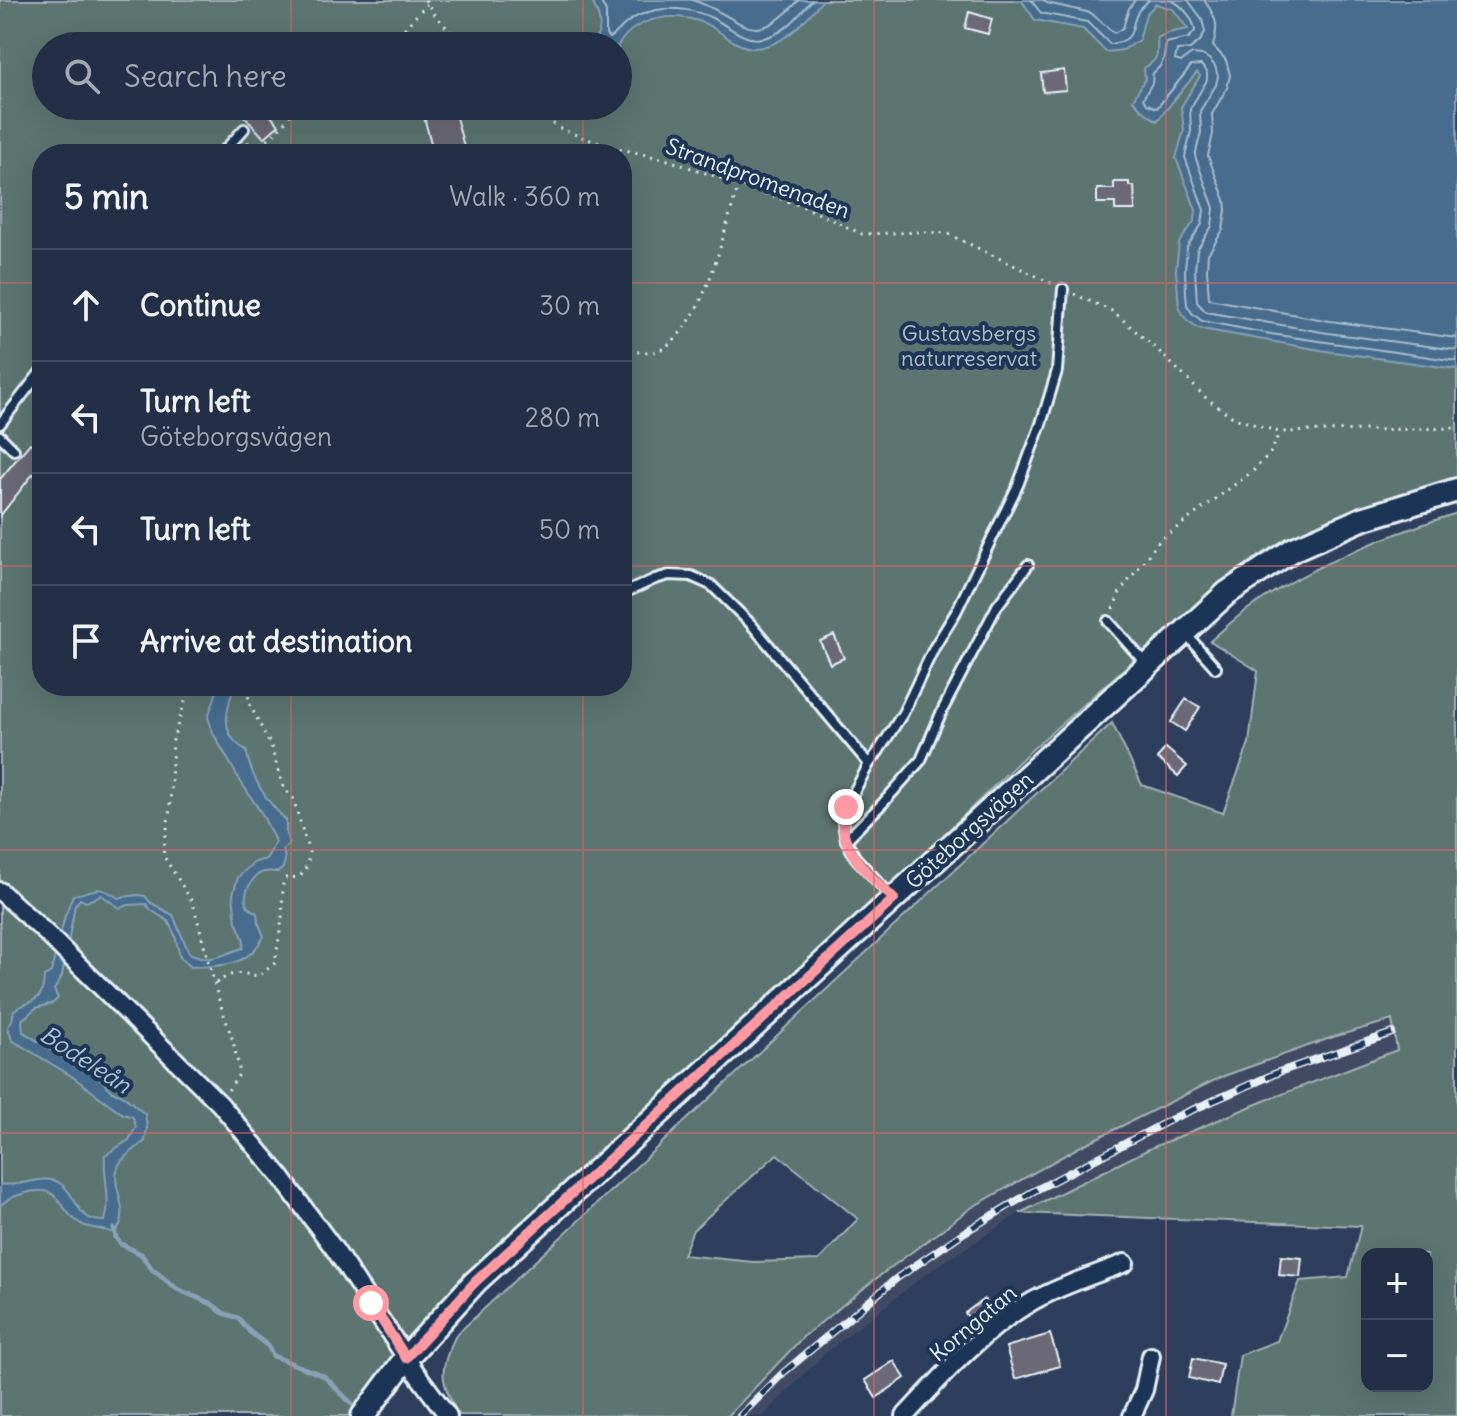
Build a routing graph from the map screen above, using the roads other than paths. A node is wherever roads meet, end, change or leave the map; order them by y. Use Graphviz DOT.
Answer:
graph roads {
  1 [pos="241,132"];
  2 [pos="230,144"];
  3 [pos="1063,289"];
  4 [pos="32,383"];
  5 [pos="0,424"];
  6 [pos="0,436"];
  7 [pos="14,450"];
  8 [pos="1457,490"];
  9 [pos="1028,565"];
  10 [pos="632,589"];
  11 [pos="1108,621"];
  12 [pos="1184,633"];
  13 [pos="1148,666"];
  14 [pos="1216,668"];
  15 [pos="869,764"];
  16 [pos="846,840"];
  17 [pos="0,891"];
  18 [pos="894,899"];
  19 [pos="1125,1263"];
  20 [pos="1151,1356"];
  21 [pos="406,1358"];
  22 [pos="363,1416"];
  23 [pos="448,1416"];
  24 [pos="905,1416"];
  25 [pos="1132,1416"];
  1 -- 2 [label="lane"];
  3 -- 15 [label="lane"];
  4 -- 5 [label="lane"];
  6 -- 7 [label="lane"];
  8 -- 12 [label="street, Göteborgsvägen"];
  9 -- 16 [label="lane"];
  10 -- 15 [label="lane"];
  11 -- 13 [label="lane"];
  12 -- 13 [label="street, Göteborgsvägen"];
  12 -- 14 [label="lane"];
  13 -- 18 [label="street, Göteborgsvägen"];
  15 -- 16 [label="lane"];
  16 -- 18 [label="lane"];
  17 -- 21 [label="street"];
  18 -- 21 [label="street, Göteborgsvägen"];
  19 -- 24 [label="street, Korngatan"];
  20 -- 25 [label="street"];
  21 -- 22 [label="street, Göteborgsvägen"];
  21 -- 23 [label="street"];
}
